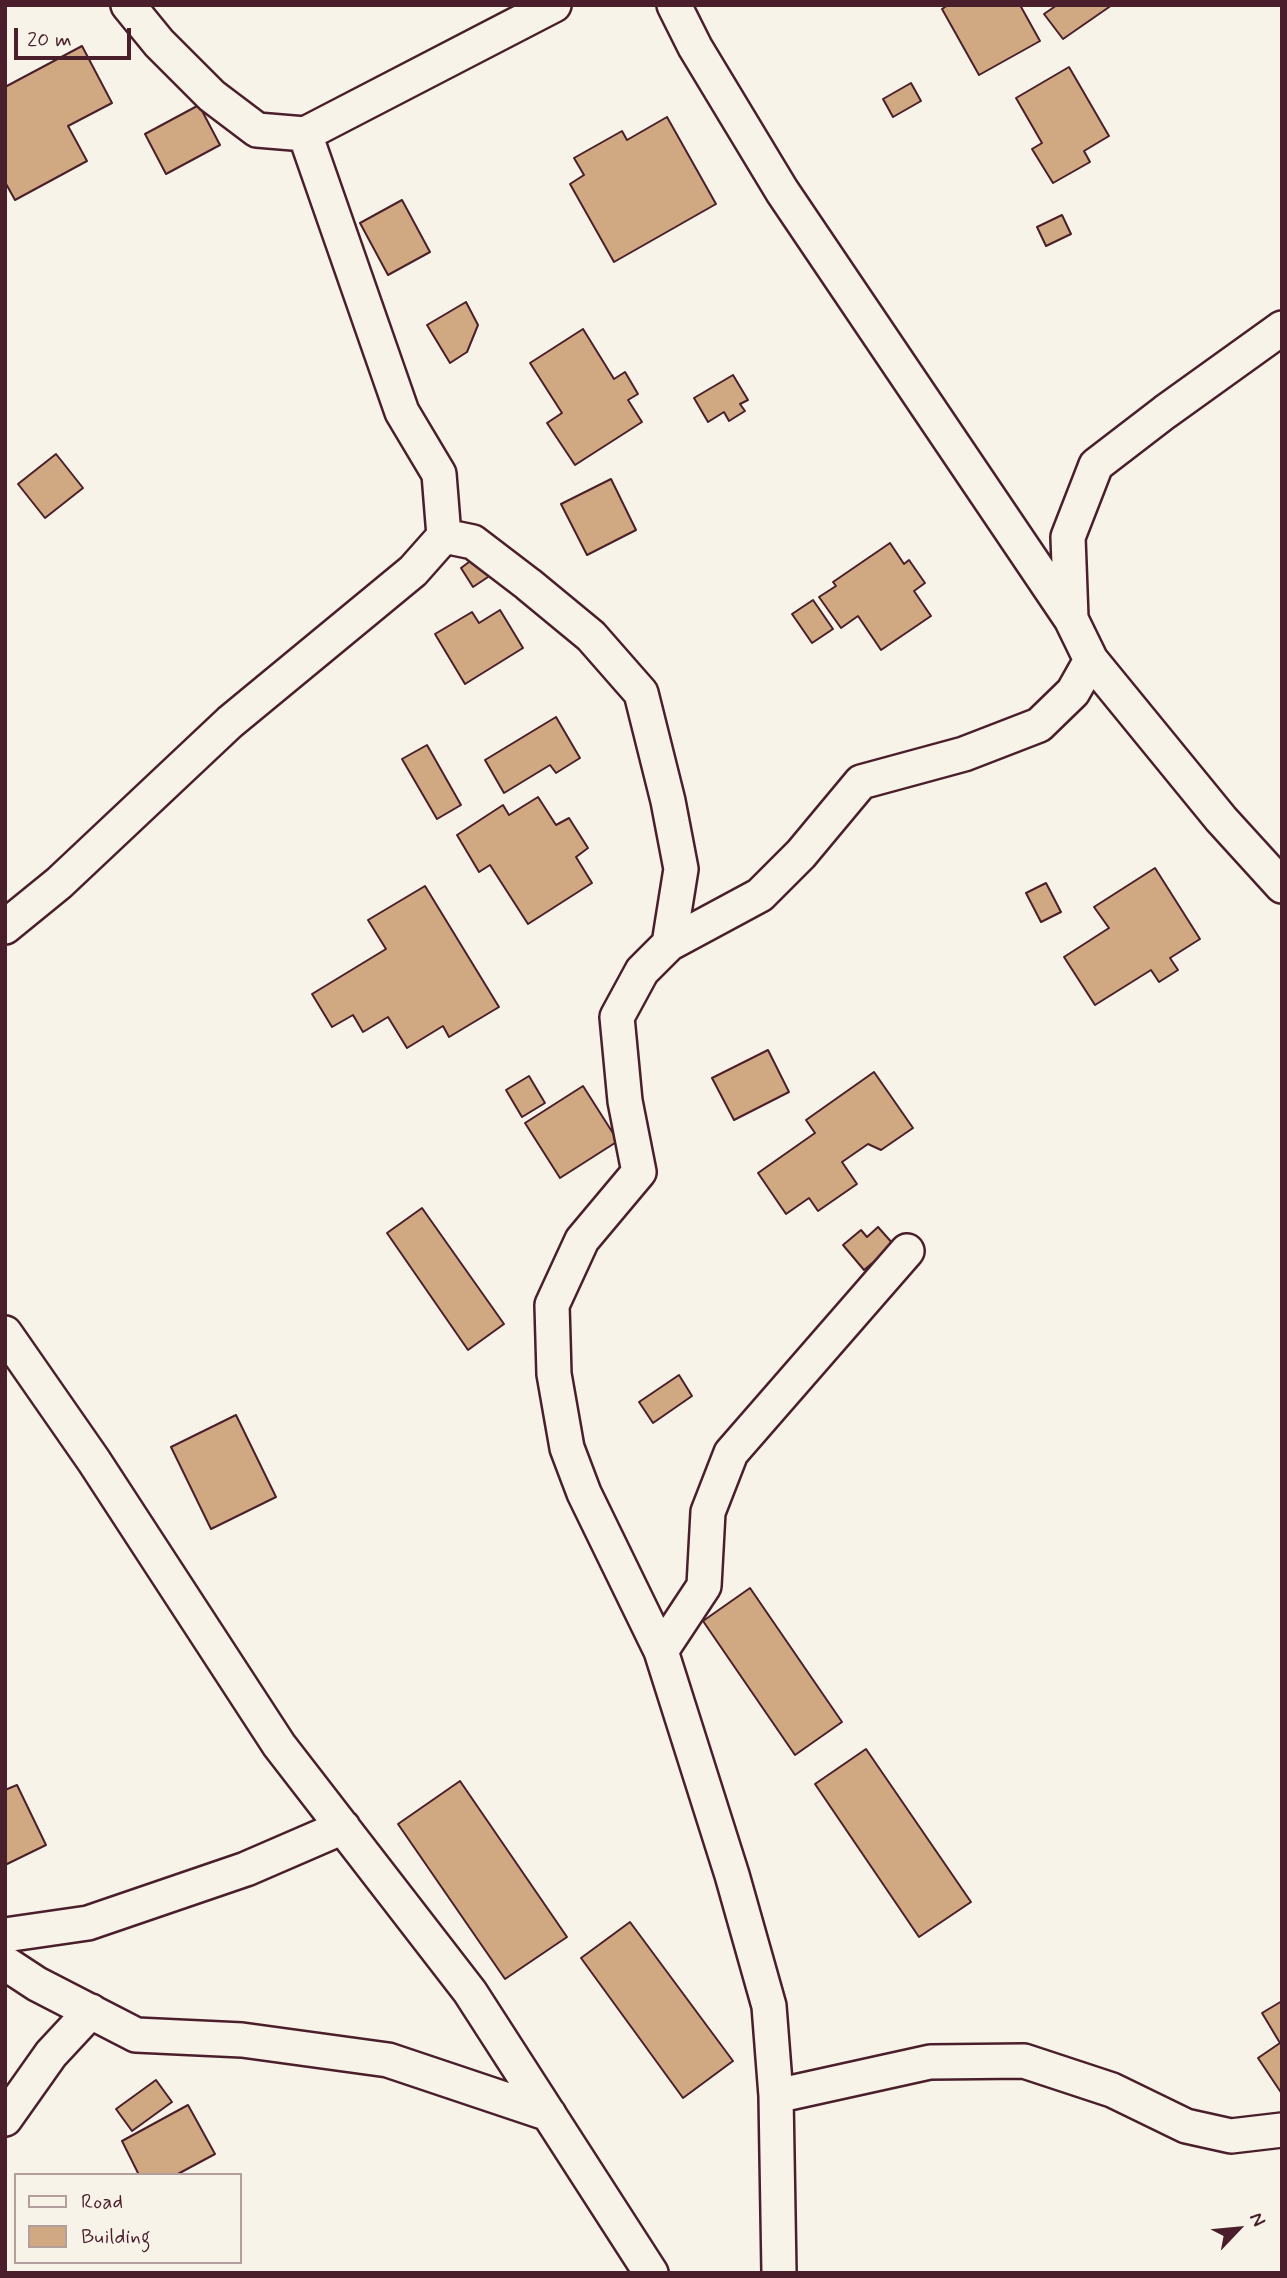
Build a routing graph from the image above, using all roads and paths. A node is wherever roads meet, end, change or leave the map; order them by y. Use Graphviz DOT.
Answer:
graph roads {
  1 [pos="128,5"];
  2 [pos="554,5"];
  3 [pos="674,5"];
  4 [pos="305,134"];
  5 [pos="1282,328"];
  6 [pos="444,536"];
  7 [pos="1071,619"];
  8 [pos="1091,660"];
  9 [pos="1282,886"];
  10 [pos="5,927"];
  11 [pos="669,944"];
  12 [pos="907,1251"];
  13 [pos="5,1333"];
  14 [pos="661,1651"];
  15 [pos="343,1827"];
  16 [pos="5,1935"];
  17 [pos="5,1963"];
  18 [pos="91,2011"];
  19 [pos="776,2096"];
  20 [pos="548,2114"];
  21 [pos="5,2119"];
  22 [pos="1282,2130"];
  23 [pos="651,2273"];
  24 [pos="779,2273"];
  1 -- 4 [label="street"];
  2 -- 4 [label="street"];
  3 -- 7 [label="street"];
  4 -- 6 [label="street"];
  5 -- 7 [label="street"];
  6 -- 10 [label="street"];
  6 -- 11 [label="street"];
  7 -- 8 [label="street"];
  8 -- 9 [label="street"];
  8 -- 11 [label="street"];
  11 -- 14 [label="street"];
  12 -- 14 [label="street"];
  13 -- 15 [label="street"];
  14 -- 19 [label="street"];
  15 -- 16 [label="street"];
  15 -- 20 [label="street"];
  17 -- 18 [label="street"];
  18 -- 20 [label="street"];
  18 -- 21 [label="street"];
  19 -- 22 [label="street"];
  19 -- 24 [label="street"];
  20 -- 23 [label="street"];
}
